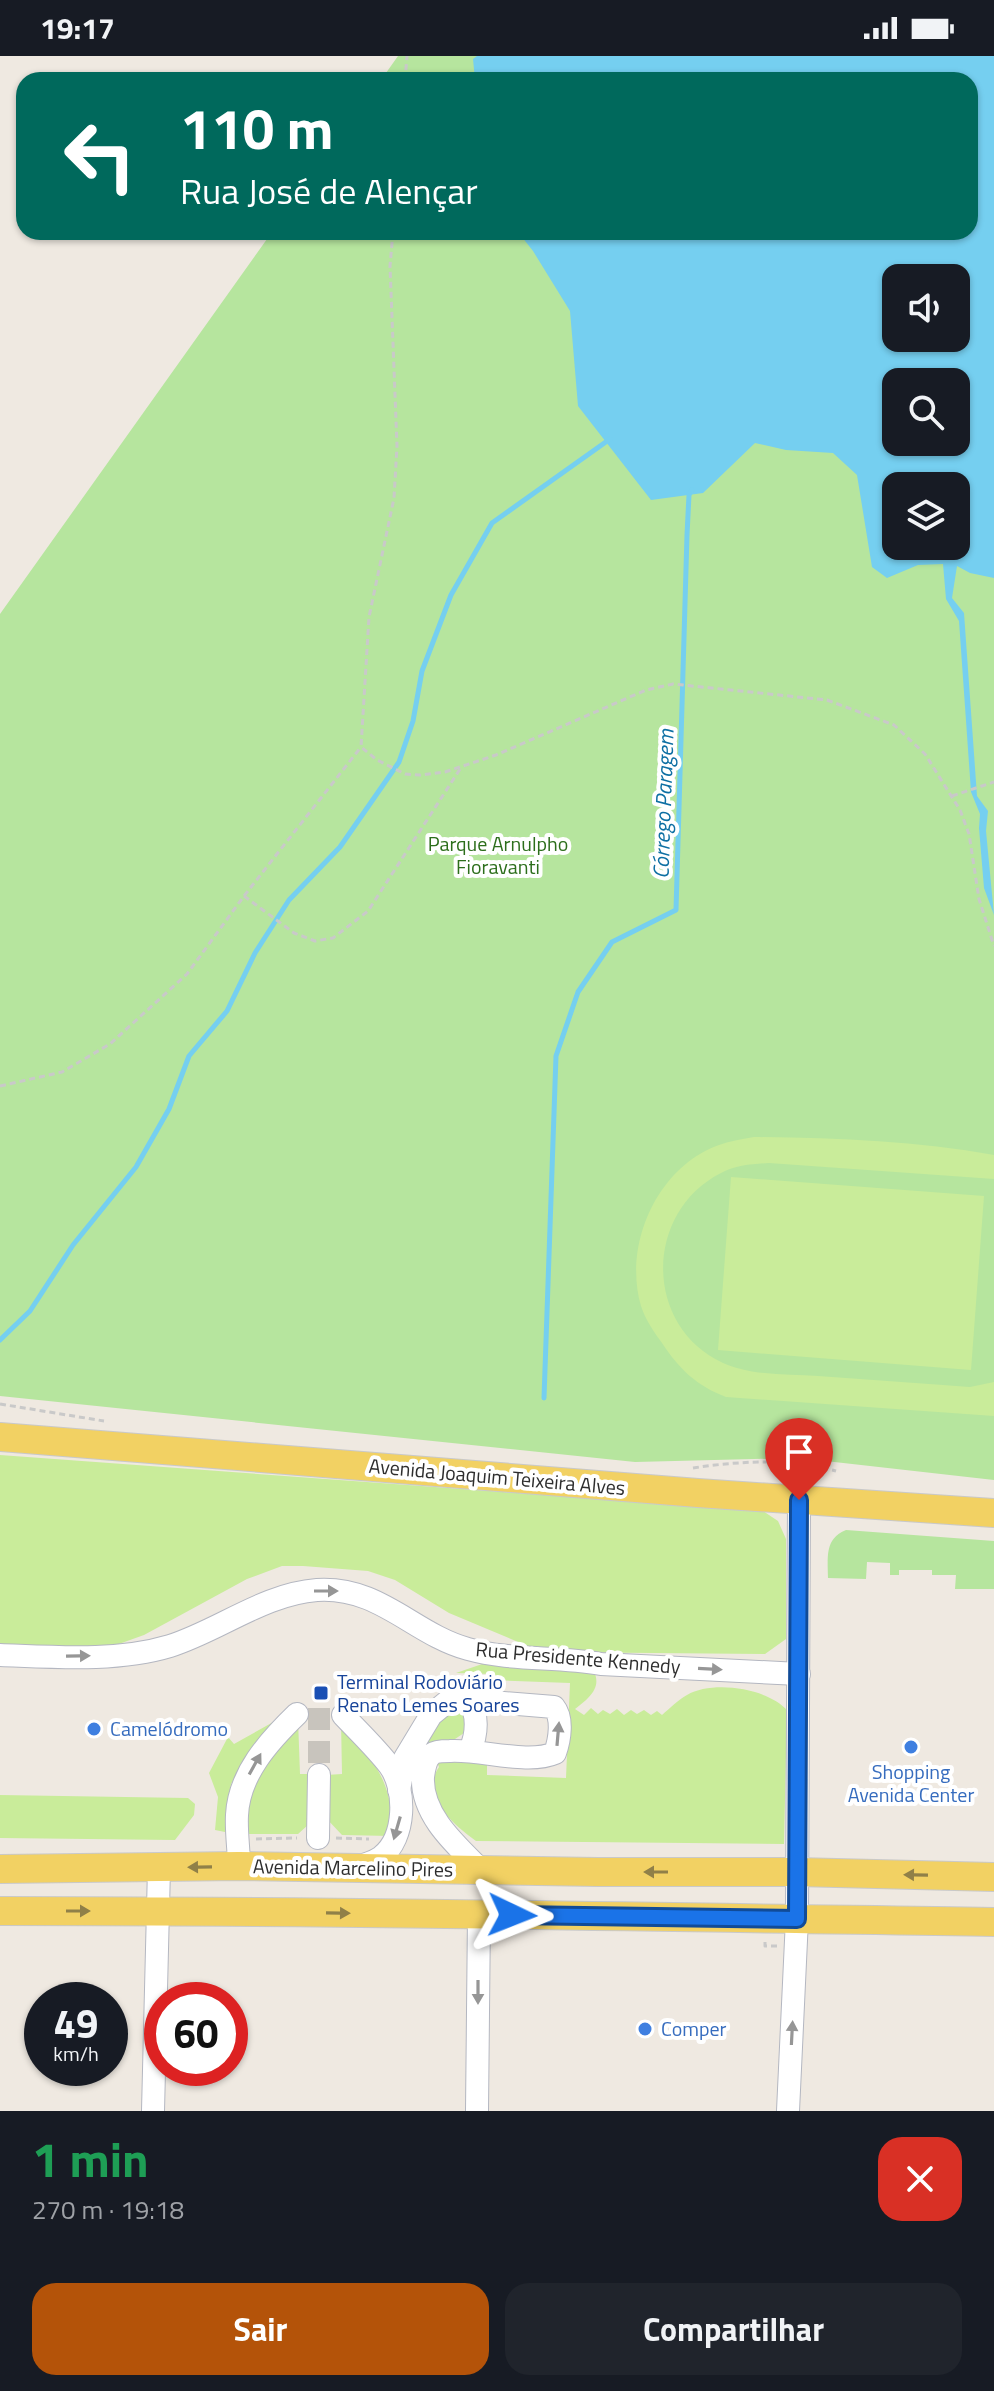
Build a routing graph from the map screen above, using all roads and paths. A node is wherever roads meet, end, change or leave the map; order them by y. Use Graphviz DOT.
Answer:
graph roads {
  1 [pos="392,240"];
  2 [pos="361,747"];
  3 [pos="462,766"];
  4 [pos="993,783"];
  5 [pos="951,796"];
  6 [pos="244,896"];
  7 [pos="994,946"];
  8 [pos="0,1086"];
  9 [pos="0,1404"];
  10 [pos="112,1422"];
  11 [pos="0,1437"];
  12 [pos="686,1469"];
  13 [pos="836,1471"];
  14 [pos="799,1500"];
  15 [pos="994,1513"];
  16 [pos="0,1655"];
  17 [pos="799,1674"];
  18 [pos="468,1700"];
  19 [pos="297,1714"];
  20 [pos="343,1715"];
  21 [pos="470,1750"];
  22 [pos="416,1760"];
  23 [pos="319,1775"];
  24 [pos="399,1790"];
  25 [pos="318,1838"];
  26 [pos="239,1866"];
  27 [pos="358,1867"];
  28 [pos="159,1868"];
  29 [pos="0,1869"];
  30 [pos="481,1870"];
  31 [pos="797,1872"];
  32 [pos="994,1877"];
  33 [pos="0,1911"];
  34 [pos="158,1911"];
  35 [pos="479,1914"];
  36 [pos="797,1919"];
  37 [pos="994,1922"];
  38 [pos="153,2111"];
  39 [pos="477,2111"];
  40 [pos="788,2111"];
  1 -- 2 [label="path"];
  2 -- 3 [label="path"];
  2 -- 6 [label="path"];
  3 -- 5 [label="path"];
  3 -- 6 [label="path"];
  4 -- 5 [label="path"];
  5 -- 7 [label="path"];
  6 -- 8 [label="path"];
  9 -- 10 [label="path"];
  11 -- 14 [label="main road, Avenida Joaquim Teixeira Alves"];
  12 -- 13 [label="path"];
  14 -- 15 [label="main road, Avenida Joaquim Teixeira Alves"];
  14 -- 17 [label="street"];
  16 -- 17 [label="street, Rua Presidente Kennedy, one-way"];
  17 -- 31 [label="street"];
  18 -- 21 [label="street"];
  21 -- 18 [label="street, one-way"];
  18 -- 22 [label="street"];
  26 -- 19 [label="street, one-way"];
  20 -- 24 [label="street"];
  21 -- 22 [label="street"];
  22 -- 24 [label="street"];
  22 -- 30 [label="street"];
  23 -- 25 [label="street"];
  24 -- 27 [label="street, one-way"];
  26 -- 27 [label="main road, Avenida Marcelino Pires"];
  26 -- 28 [label="main road, Avenida Marcelino Pires, one-way"];
  27 -- 30 [label="main road, Avenida Marcelino Pires"];
  28 -- 29 [label="main road, Avenida Marcelino Pires"];
  28 -- 34 [label="street"];
  31 -- 30 [label="main road, Avenida Marcelino Pires, one-way"];
  30 -- 35 [label="main road"];
  32 -- 31 [label="main road, Avenida Marcelino Pires, one-way"];
  31 -- 36 [label="street"];
  33 -- 34 [label="main road, one-way"];
  34 -- 35 [label="main road, one-way"];
  34 -- 38 [label="street"];
  35 -- 36 [label="main road"];
  35 -- 39 [label="street, one-way"];
  36 -- 37 [label="main road"];
  40 -- 36 [label="street, one-way"];
}
